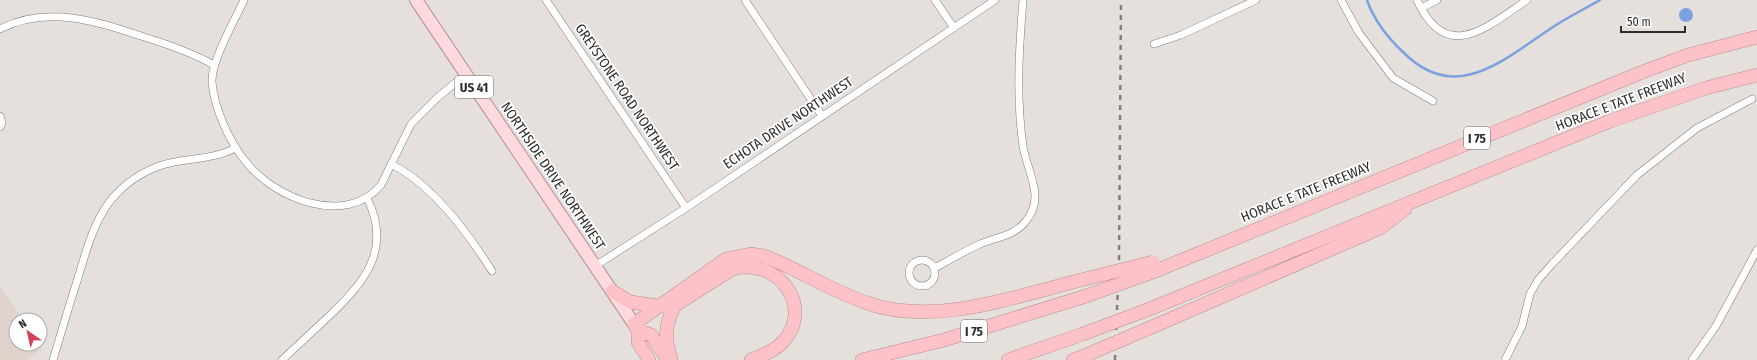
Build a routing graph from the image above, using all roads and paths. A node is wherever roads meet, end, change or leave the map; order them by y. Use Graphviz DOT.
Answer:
graph roads {
  1 [pos="244,0"];
  2 [pos="416,0"];
  3 [pos="546,0"];
  4 [pos="745,0"];
  5 [pos="935,0"];
  6 [pos="995,0"];
  7 [pos="1023,0"];
  8 [pos="1256,0"];
  9 [pos="1341,0"];
  10 [pos="1417,0"];
  11 [pos="1437,0"];
  12 [pos="1527,0"];
  13 [pos="1421,8"];
  14 [pos="954,28"];
  15 [pos="0,29"];
  16 [pos="1757,37"];
  17 [pos="1154,44"];
  18 [pos="214,65"];
  19 [pos="466,74"];
  20 [pos="1757,75"];
  21 [pos="1752,99"];
  22 [pos="1433,101"];
  23 [pos="0,116"];
  24 [pos="822,116"];
  25 [pos="0,127"];
  26 [pos="235,148"];
  27 [pos="391,164"];
  28 [pos="1422,197"];
  29 [pos="367,198"];
  30 [pos="686,208"];
  31 [pos="1757,250"];
  32 [pos="595,266"];
  33 [pos="1153,267"];
  34 [pos="935,268"];
  35 [pos="492,271"];
  36 [pos="612,291"];
  37 [pos="676,304"];
  38 [pos="658,306"];
  39 [pos="636,327"];
  40 [pos="1078,358"];
  41 [pos="669,359"];
  42 [pos="53,360"];
  43 [pos="282,360"];
  44 [pos="650,360"];
  45 [pos="751,360"];
  46 [pos="862,360"];
  47 [pos="1008,360"];
  48 [pos="1505,360"];
  49 [pos="1692,360"];
  1 -- 18 [label="street"];
  2 -- 19 [label="main road, NORTHSIDE DRIVE NORTHWEST / US 41"];
  3 -- 30 [label="street, GREYSTONE ROAD NORTHWEST"];
  4 -- 24 [label="street"];
  5 -- 14 [label="street"];
  6 -- 14 [label="street, ECHOTA DRIVE NORTHWEST"];
  7 -- 34 [label="street"];
  8 -- 17 [label="street"];
  9 -- 22 [label="street"];
  10 -- 13 [label="street"];
  11 -- 13 [label="street"];
  12 -- 13 [label="street"];
  14 -- 24 [label="street, ECHOTA DRIVE NORTHWEST"];
  15 -- 18 [label="street"];
  16 -- 33 [label="highway, HORACE E TATE FREEWAY / I 75"];
  18 -- 26 [label="street"];
  19 -- 27 [label="street"];
  19 -- 32 [label="main road, NORTHSIDE DRIVE NORTHWEST / US 41"];
  20 -- 28 [label="highway, HORACE E TATE FREEWAY / I 75"];
  21 -- 48 [label="street"];
  23 -- 25 [label="street"];
  24 -- 30 [label="street, ECHOTA DRIVE NORTHWEST"];
  26 -- 29 [label="street"];
  26 -- 42 [label="street"];
  27 -- 29 [label="street"];
  27 -- 35 [label="street"];
  28 -- 40 [label="highway, bridge"];
  28 -- 47 [label="highway, HORACE E TATE FREEWAY / I 75, bridge"];
  29 -- 43 [label="street"];
  30 -- 32 [label="street, ECHOTA DRIVE NORTHWEST"];
  31 -- 49 [label="street"];
  32 -- 36 [label="main road, NORTHSIDE DRIVE NORTHWEST / US 41"];
  33 -- 38 [label="highway, bridge"];
  33 -- 46 [label="highway, HORACE E TATE FREEWAY / I 75, bridge"];
  36 -- 38 [label="highway"];
  36 -- 39 [label="main road, NORTHSIDE DRIVE NORTHWEST / US 41"];
  37 -- 39 [label="highway"];
  37 -- 41 [label="highway"];
  37 -- 45 [label="highway"];
  38 -- 39 [label="highway"];
  39 -- 41 [label="highway, NORTHSIDE DRIVE NORTHWEST / US 41"];
  39 -- 44 [label="highway, NORTHSIDE DRIVE NORTHWEST / US 41"];
}
